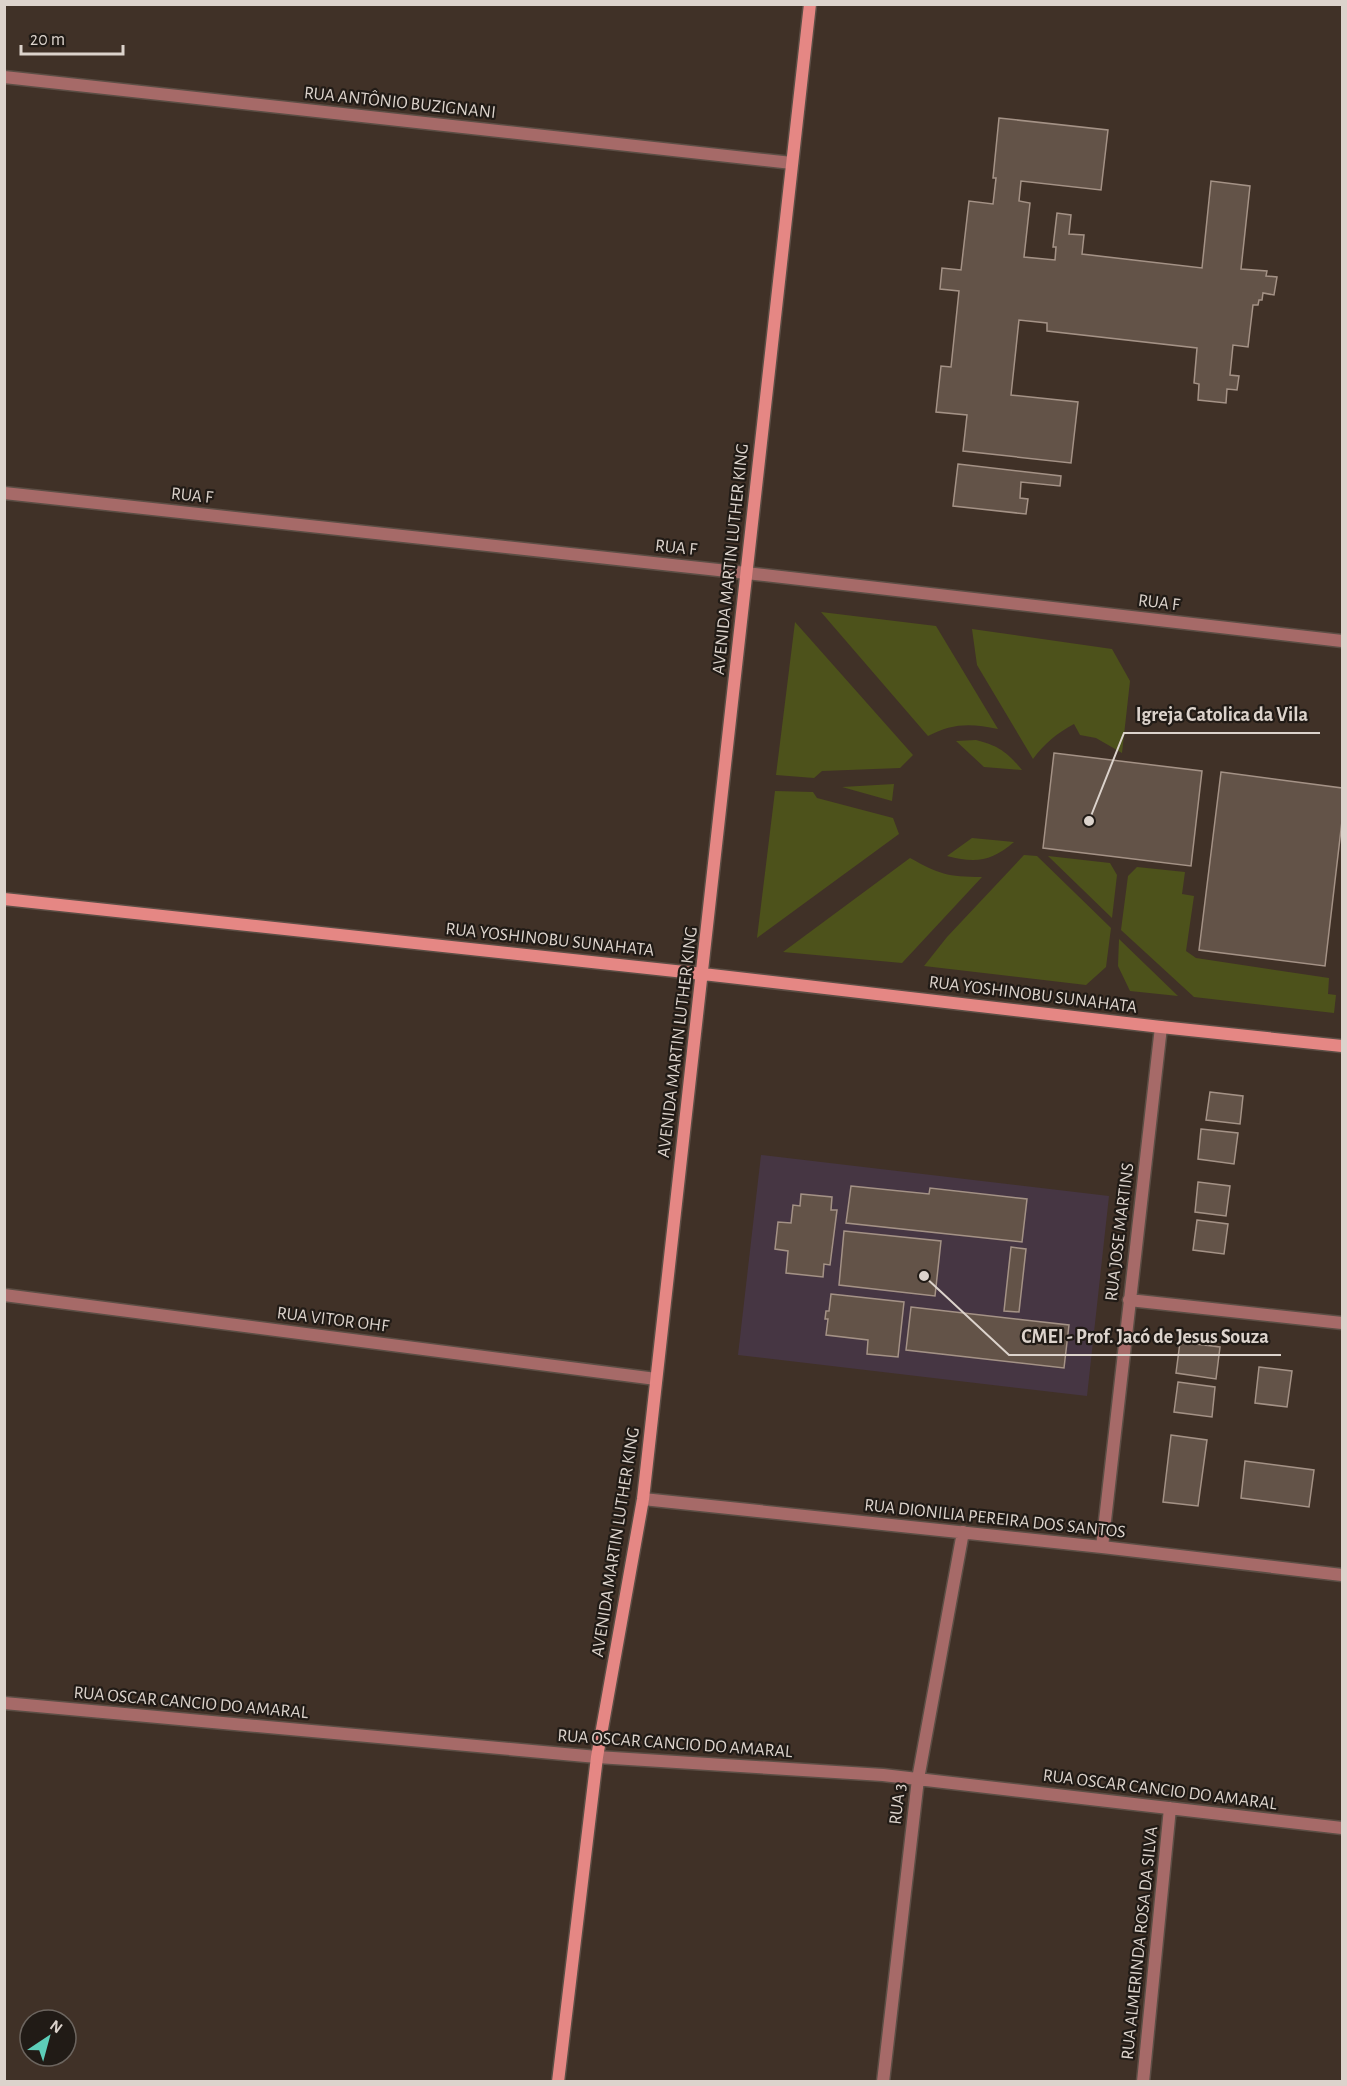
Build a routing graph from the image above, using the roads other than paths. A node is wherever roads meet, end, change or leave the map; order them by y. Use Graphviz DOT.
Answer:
graph roads {
  1 [pos="810,4"];
  2 [pos="4,77"];
  3 [pos="792,163"];
  4 [pos="4,493"];
  5 [pos="746,573"];
  6 [pos="1342,641"];
  7 [pos="4,899"];
  8 [pos="703,974"];
  9 [pos="1161,1028"];
  10 [pos="1342,1046"];
  11 [pos="4,1295"];
  12 [pos="1129,1300"];
  13 [pos="1342,1323"];
  14 [pos="656,1379"];
  15 [pos="643,1498"];
  16 [pos="963,1532"];
  17 [pos="1102,1547"];
  18 [pos="1342,1575"];
  19 [pos="4,1703"];
  20 [pos="597,1757"];
  21 [pos="918,1779"];
  22 [pos="1170,1808"];
  23 [pos="1342,1828"];
  24 [pos="558,2082"];
  25 [pos="883,2082"];
  26 [pos="1143,2082"];
  1 -- 3 [label="main road, AVENIDA MARTIN LUTHER KING"];
  2 -- 3 [label="street, RUA ANTÔNIO BUZIGNANI"];
  3 -- 5 [label="main road, AVENIDA MARTIN LUTHER KING"];
  4 -- 5 [label="street, RUA F"];
  5 -- 6 [label="street, RUA F"];
  5 -- 8 [label="main road, AVENIDA MARTIN LUTHER KING"];
  7 -- 8 [label="main road, RUA YOSHINOBU SUNAHATA"];
  8 -- 9 [label="main road, RUA YOSHINOBU SUNAHATA"];
  8 -- 14 [label="main road, AVENIDA MARTIN LUTHER KING"];
  9 -- 10 [label="main road, RUA YOSHINOBU SUNAHATA"];
  9 -- 12 [label="street, RUA JOSE MARTINS"];
  11 -- 14 [label="street, RUA VITOR OHF"];
  12 -- 13 [label="street"];
  12 -- 17 [label="street, RUA JOSE MARTINS"];
  14 -- 15 [label="main road, AVENIDA MARTIN LUTHER KING"];
  15 -- 16 [label="street, RUA DIONILIA PEREIRA DOS SANTOS"];
  15 -- 20 [label="main road, AVENIDA MARTIN LUTHER KING"];
  16 -- 17 [label="street, RUA DIONILIA PEREIRA DOS SANTOS"];
  16 -- 21 [label="street, RUA 3"];
  17 -- 18 [label="street, RUA DIONILIA PEREIRA DOS SANTOS"];
  19 -- 20 [label="street, RUA OSCAR CANCIO DO AMARAL"];
  20 -- 21 [label="street, RUA OSCAR CANCIO DO AMARAL"];
  20 -- 24 [label="main road, AVENIDA MARTIN LUTHER KING"];
  21 -- 22 [label="street, RUA OSCAR CANCIO DO AMARAL"];
  21 -- 25 [label="street, RUA 3"];
  22 -- 23 [label="street, RUA OSCAR CANCIO DO AMARAL"];
  22 -- 26 [label="street, RUA ALMERINDA ROSA DA SILVA"];
}
